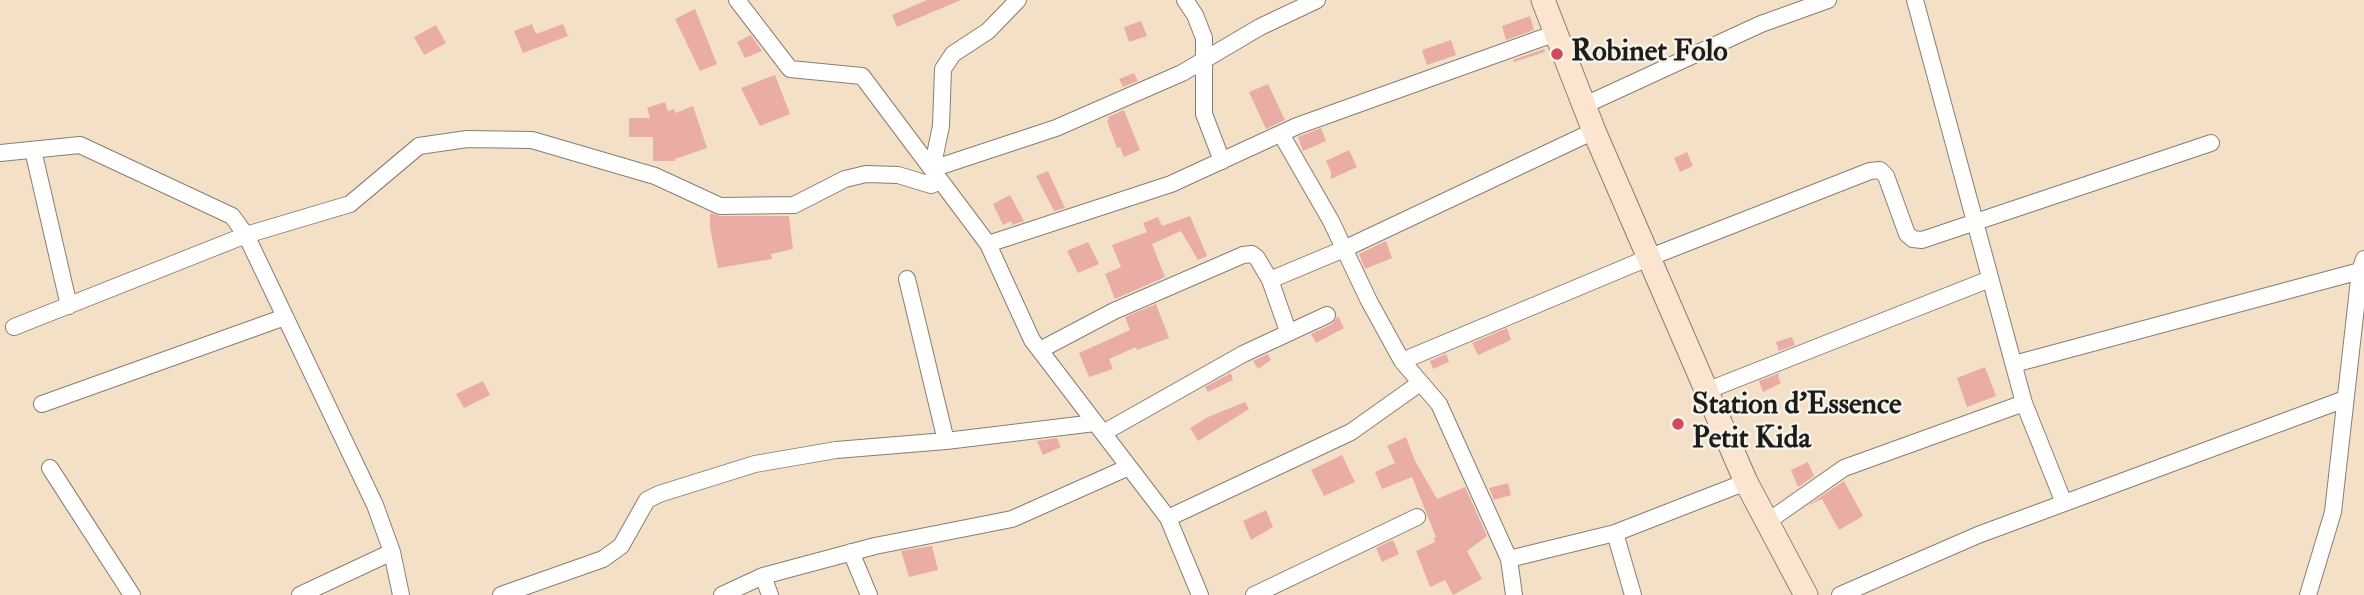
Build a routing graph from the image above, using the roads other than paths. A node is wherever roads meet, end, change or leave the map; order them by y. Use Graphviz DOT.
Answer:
graph roads {
  1 [pos="737,0"];
  2 [pos="1018,0"];
  3 [pos="1185,0"];
  4 [pos="1317,0"];
  5 [pos="1543,0"];
  6 [pos="1828,0"];
  7 [pos="1914,0"];
  8 [pos="1556,33"];
  9 [pos="1204,60"];
  10 [pos="1585,105"];
  11 [pos="1594,131"];
  12 [pos="1281,134"];
  13 [pos="2211,143"];
  14 [pos="33,150"];
  15 [pos="0,153"];
  16 [pos="1222,161"];
  17 [pos="937,175"];
  18 [pos="1975,221"];
  19 [pos="246,235"];
  20 [pos="988,244"];
  21 [pos="1344,249"];
  22 [pos="1648,258"];
  23 [pos="2362,265"];
  24 [pos="907,279"];
  25 [pos="1990,279"];
  26 [pos="1269,280"];
  27 [pos="69,306"];
  28 [pos="1327,315"];
  29 [pos="285,317"];
  30 [pos="15,327"];
  31 [pos="1288,331"];
  32 [pos="1040,350"];
  33 [pos="1402,361"];
  34 [pos="2014,364"];
  35 [pos="1420,383"];
  36 [pos="1706,391"];
  37 [pos="2345,399"];
  38 [pos="2024,403"];
  39 [pos="42,404"];
  40 [pos="1099,428"];
  41 [pos="946,441"];
  42 [pos="1129,467"];
  43 [pos="50,468"];
  44 [pos="1746,482"];
  45 [pos="2064,503"];
  46 [pos="1417,517"];
  47 [pos="1168,518"];
  48 [pos="1767,522"];
  49 [pos="1615,533"];
  50 [pos="392,552"];
  51 [pos="851,552"];
  52 [pos="1509,559"];
  53 [pos="763,576"];
  54 [pos="132,595"];
  55 [pos="300,595"];
  56 [pos="401,595"];
  57 [pos="501,595"];
  58 [pos="722,595"];
  59 [pos="770,595"];
  60 [pos="869,595"];
  61 [pos="1200,595"];
  62 [pos="1254,595"];
  63 [pos="1514,595"];
  64 [pos="1633,595"];
  65 [pos="1806,595"];
  66 [pos="1840,595"];
  67 [pos="2308,595"];
  1 -- 17 [label="street"];
  2 -- 17 [label="street"];
  3 -- 9 [label="street"];
  4 -- 9 [label="street"];
  5 -- 8 [label="street"];
  6 -- 10 [label="street"];
  7 -- 18 [label="street"];
  8 -- 10 [label="street"];
  8 -- 12 [label="street"];
  9 -- 16 [label="street"];
  9 -- 17 [label="street"];
  10 -- 11 [label="street"];
  11 -- 21 [label="street"];
  11 -- 22 [label="street"];
  12 -- 16 [label="street"];
  12 -- 21 [label="street"];
  13 -- 18 [label="street"];
  14 -- 15 [label="street"];
  14 -- 19 [label="street"];
  14 -- 27 [label="street"];
  16 -- 20 [label="street"];
  17 -- 19 [label="street"];
  17 -- 20 [label="street"];
  18 -- 22 [label="street"];
  18 -- 25 [label="street"];
  19 -- 27 [label="street"];
  19 -- 29 [label="street"];
  20 -- 32 [label="street"];
  21 -- 26 [label="street"];
  21 -- 33 [label="street"];
  22 -- 33 [label="street"];
  22 -- 36 [label="street"];
  23 -- 34 [label="street"];
  23 -- 37 [label="street"];
  24 -- 41 [label="street"];
  25 -- 34 [label="street"];
  25 -- 36 [label="street"];
  26 -- 31 [label="street"];
  26 -- 32 [label="street"];
  27 -- 30 [label="street"];
  28 -- 31 [label="street"];
  29 -- 39 [label="street"];
  29 -- 50 [label="street"];
  31 -- 40 [label="street"];
  32 -- 40 [label="street"];
  33 -- 35 [label="street"];
  34 -- 38 [label="street"];
  35 -- 47 [label="street"];
  35 -- 52 [label="street"];
  36 -- 44 [label="street"];
  37 -- 45 [label="street"];
  37 -- 67 [label="street"];
  38 -- 45 [label="street"];
  38 -- 48 [label="street"];
  40 -- 41 [label="street"];
  40 -- 42 [label="street"];
  41 -- 57 [label="street"];
  42 -- 47 [label="street"];
  42 -- 51 [label="street"];
  43 -- 54 [label="street"];
  44 -- 48 [label="street"];
  44 -- 49 [label="street"];
  45 -- 66 [label="street"];
  46 -- 62 [label="street"];
  47 -- 61 [label="street"];
  48 -- 65 [label="street"];
  49 -- 52 [label="street"];
  49 -- 64 [label="street"];
  50 -- 55 [label="street"];
  50 -- 56 [label="street"];
  51 -- 53 [label="street"];
  51 -- 60 [label="street"];
  52 -- 63 [label="street"];
  53 -- 58 [label="street"];
  53 -- 59 [label="street"];
}
